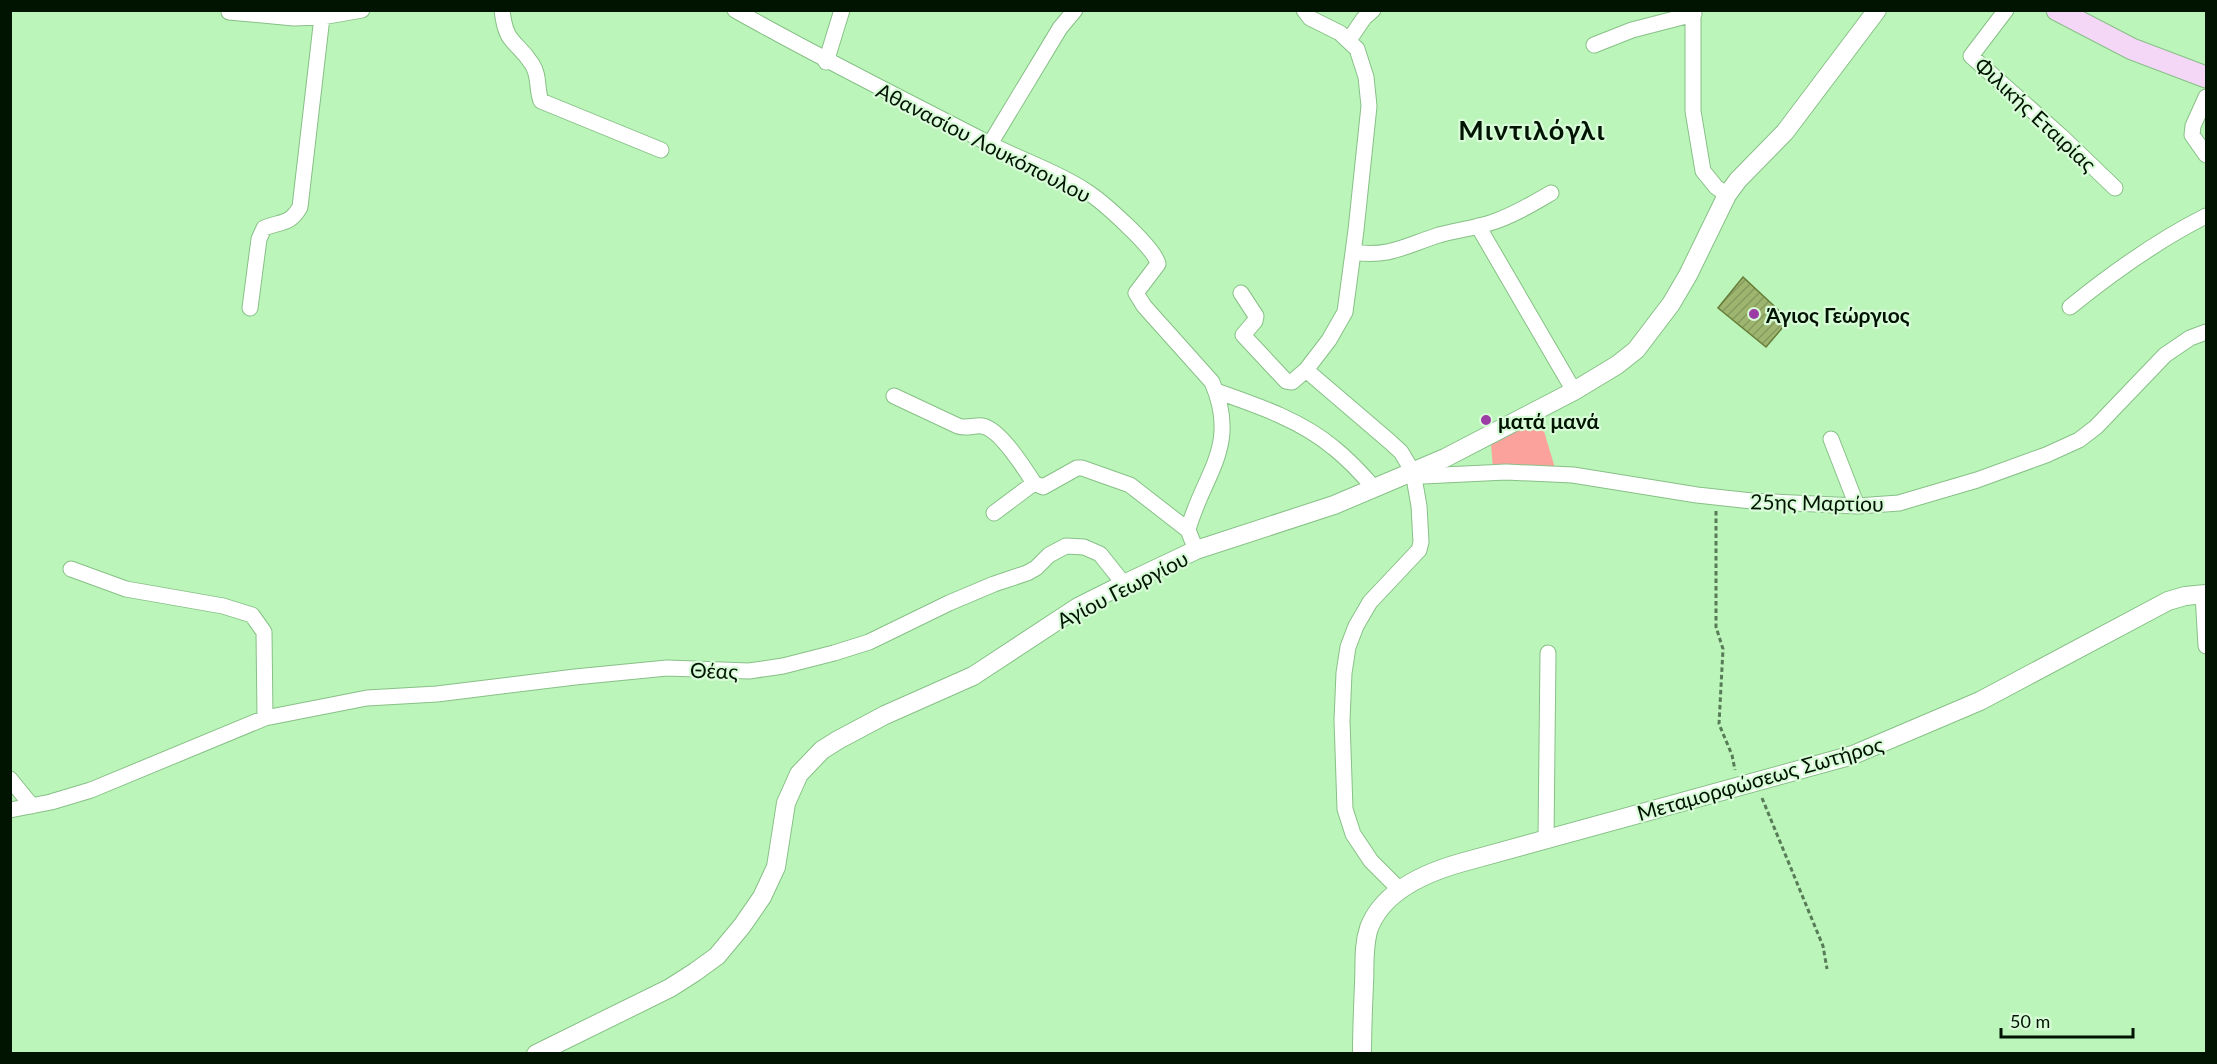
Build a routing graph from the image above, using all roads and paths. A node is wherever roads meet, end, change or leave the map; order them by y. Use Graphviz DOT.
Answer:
graph roads {
  1 [pos="362,10"];
  2 [pos="502,10"];
  3 [pos="735,10"];
  4 [pos="842,10"];
  5 [pos="1075,10"];
  6 [pos="1304,10"];
  7 [pos="1373,10"];
  8 [pos="1877,10"];
  9 [pos="2006,10"];
  10 [pos="2057,10"];
  11 [pos="229,12"];
  12 [pos="1693,12"];
  13 [pos="322,17"];
  14 [pos="1349,40"];
  15 [pos="1594,45"];
  16 [pos="826,62"];
  17 [pos="2206,77"];
  18 [pos="2206,97"];
  19 [pos="990,144"];
  20 [pos="661,150"];
  21 [pos="2206,155"];
  22 [pos="2115,188"];
  23 [pos="1551,193"];
  24 [pos="1727,195"];
  25 [pos="2206,216"];
  26 [pos="1478,226"];
  27 [pos="1354,252"];
  28 [pos="1242,293"];
  29 [pos="2070,307"];
  30 [pos="250,308"];
  31 [pos="2206,333"];
  32 [pos="1306,370"];
  33 [pos="1216,391"];
  34 [pos="1574,391"];
  35 [pos="894,396"];
  36 [pos="1831,438"];
  37 [pos="1413,471"];
  38 [pos="1034,483"];
  39 [pos="1374,488"];
  40 [pos="1716,497"];
  41 [pos="1857,506"];
  42 [pos="994,513"];
  43 [pos="1188,530"];
  44 [pos="1196,550"];
  45 [pos="71,568"];
  46 [pos="1124,584"];
  47 [pos="2205,594"];
  48 [pos="2206,646"];
  49 [pos="1548,653"];
  50 [pos="266,718"];
  51 [pos="10,779"];
  52 [pos="1747,785"];
  53 [pos="32,806"];
  54 [pos="10,810"];
  55 [pos="1546,838"];
  56 [pos="1400,890"];
  57 [pos="1827,969"];
  58 [pos="536,1053"];
  59 [pos="1362,1053"];
  1 -- 13 [label="street"];
  2 -- 20 [label="street"];
  3 -- 16 [label="street, Αθανασίου Λουκόπουλου"];
  4 -- 16 [label="street"];
  5 -- 19 [label="street"];
  6 -- 14 [label="street"];
  7 -- 14 [label="street"];
  8 -- 24 [label="street, Αγίου Γεωργίου"];
  9 -- 22 [label="street, Φιλικής Εταιρίας"];
  10 -- 17 [label="main road"];
  11 -- 13 [label="street"];
  12 -- 15 [label="street"];
  12 -- 24 [label="street"];
  13 -- 30 [label="street"];
  14 -- 27 [label="street"];
  16 -- 19 [label="street, Αθανασίου Λουκόπουλου"];
  18 -- 21 [label="street"];
  19 -- 33 [label="street, Αθανασίου Λουκόπουλου"];
  23 -- 26 [label="street"];
  24 -- 34 [label="street, Αγίου Γεωργίου"];
  25 -- 29 [label="street"];
  26 -- 27 [label="street"];
  26 -- 34 [label="street"];
  27 -- 32 [label="street"];
  28 -- 32 [label="street"];
  31 -- 41 [label="street, 25ης Μαρτίου"];
  32 -- 37 [label="street"];
  33 -- 39 [label="street"];
  33 -- 43 [label="street"];
  34 -- 37 [label="street, Αγίου Γεωργίου"];
  35 -- 38 [label="street"];
  36 -- 41 [label="street"];
  37 -- 39 [label="street, Αγίου Γεωργίου"];
  37 -- 40 [label="street, 25ης Μαρτίου"];
  37 -- 56 [label="street"];
  38 -- 42 [label="street"];
  38 -- 43 [label="street"];
  39 -- 44 [label="street, Αγίου Γεωργίου"];
  40 -- 41 [label="street, 25ης Μαρτίου"];
  40 -- 52 [label="path"];
  43 -- 44 [label="street"];
  44 -- 46 [label="street, Αγίου Γεωργίου"];
  45 -- 50 [label="street"];
  46 -- 50 [label="street, Θέας"];
  46 -- 58 [label="street, Αγίου Γεωργίου"];
  47 -- 48 [label="street"];
  47 -- 52 [label="street, Μεταμορφώσεως Σωτήρος"];
  49 -- 55 [label="street"];
  50 -- 53 [label="street, Θέας"];
  51 -- 53 [label="street"];
  52 -- 55 [label="street, Μεταμορφώσεως Σωτήρος"];
  52 -- 57 [label="path"];
  53 -- 54 [label="street, Θέας"];
  55 -- 56 [label="street, Μεταμορφώσεως Σωτήρος"];
  56 -- 59 [label="street, Μεταμορφώσεως Σωτήρος"];
}
